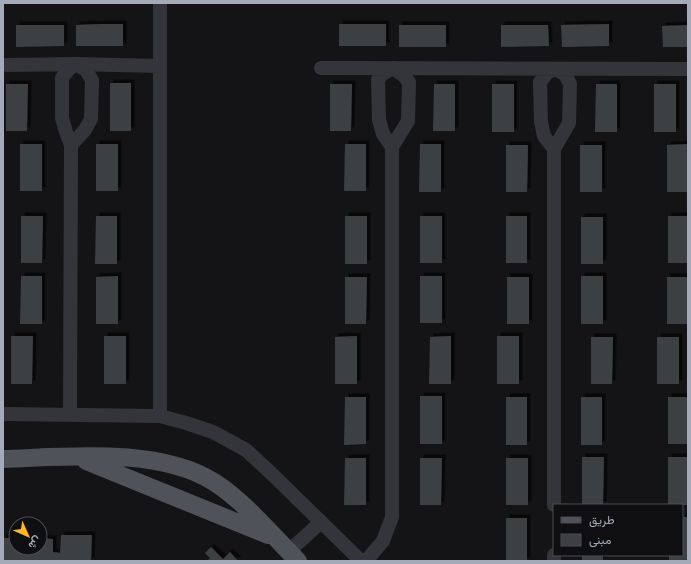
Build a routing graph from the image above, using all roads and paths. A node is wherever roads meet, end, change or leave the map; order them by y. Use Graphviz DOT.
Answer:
graph roads {
  1 [pos="160,3"];
  2 [pos="7,64"];
  3 [pos="76,64"];
  4 [pos="160,66"];
  5 [pos="321,68"];
  6 [pos="393,68"];
  7 [pos="554,69"];
  8 [pos="688,69"];
  9 [pos="71,145"];
  10 [pos="392,147"];
  11 [pos="554,149"];
  12 [pos="3,414"];
  13 [pos="70,414"];
  14 [pos="160,416"];
  15 [pos="78,457"];
  16 [pos="3,459"];
  17 [pos="554,504"];
  18 [pos="321,522"];
  19 [pos="276,538"];
  20 [pos="294,556"];
  21 [pos="361,561"];
  22 [pos="366,561"];
  1 -- 4 [label="street"];
  2 -- 3 [label="street"];
  3 -- 4 [label="street"];
  3 -- 9 [label="street"];
  3 -- 9 [label="street"];
  4 -- 14 [label="street"];
  5 -- 6 [label="street"];
  6 -- 7 [label="street"];
  6 -- 10 [label="street"];
  6 -- 10 [label="street"];
  7 -- 8 [label="street"];
  7 -- 11 [label="street"];
  7 -- 11 [label="street"];
  9 -- 13 [label="street"];
  10 -- 22 [label="street"];
  11 -- 17 [label="street"];
  12 -- 13 [label="street"];
  13 -- 14 [label="street"];
  14 -- 18 [label="street"];
  15 -- 16 [label="main road"];
  15 -- 19 [label="main road"];
  15 -- 19 [label="main road"];
  18 -- 20 [label="street"];
  18 -- 21 [label="street"];
  19 -- 20 [label="main road"];
}
